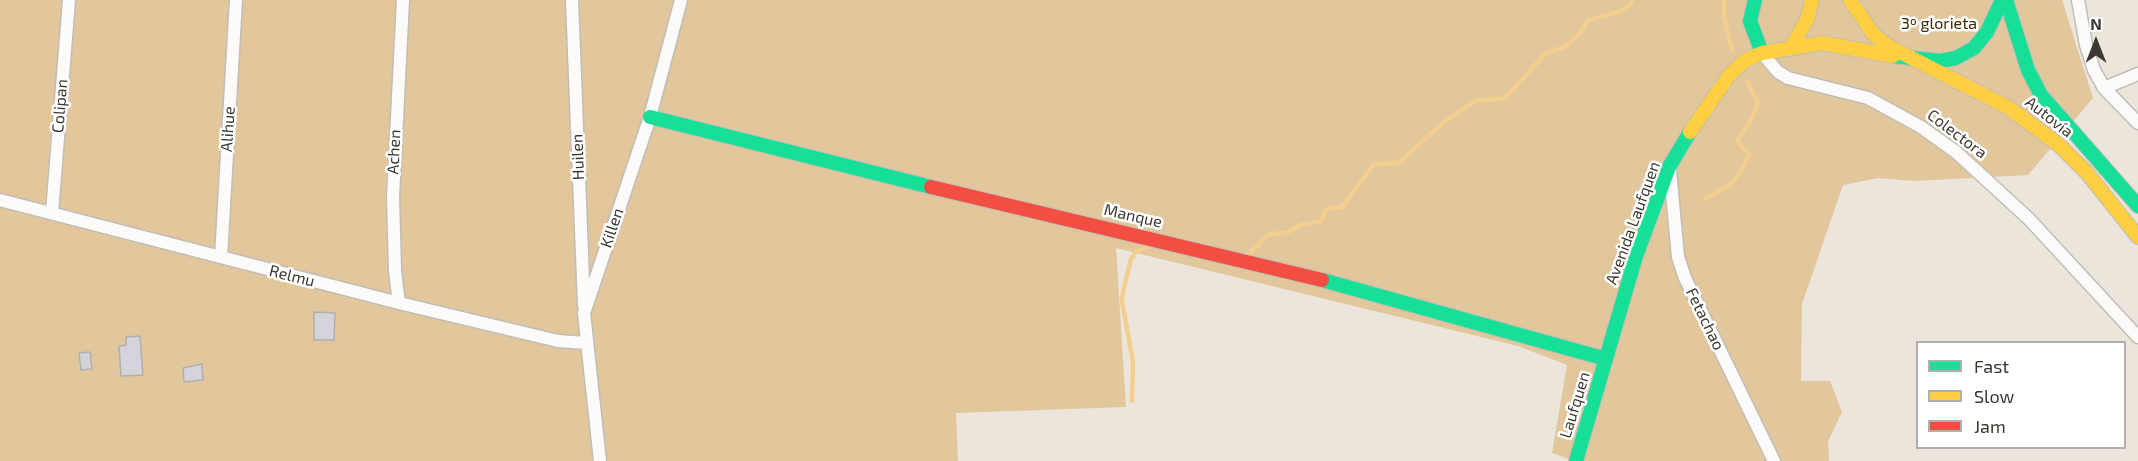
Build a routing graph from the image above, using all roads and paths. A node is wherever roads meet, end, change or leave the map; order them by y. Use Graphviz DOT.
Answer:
graph roads {
  1 [pos="69,0"];
  2 [pos="236,0"];
  3 [pos="403,0"];
  4 [pos="572,0"];
  5 [pos="681,0"];
  6 [pos="1755,0"];
  7 [pos="1812,0"];
  8 [pos="1850,0"];
  9 [pos="2004,0"];
  10 [pos="2078,0"];
  11 [pos="1791,47"];
  12 [pos="1762,53"];
  13 [pos="1911,59"];
  14 [pos="2138,74"];
  15 [pos="2104,88"];
  16 [pos="650,117"];
  17 [pos="2138,123"];
  18 [pos="1669,166"];
  19 [pos="0,200"];
  20 [pos="2138,206"];
  21 [pos="52,213"];
  22 [pos="2138,237"];
  23 [pos="220,257"];
  24 [pos="399,303"];
  25 [pos="584,313"];
  26 [pos="2138,337"];
  27 [pos="585,343"];
  28 [pos="1606,359"];
  29 [pos="600,461"];
  30 [pos="1576,461"];
  31 [pos="1774,461"];
  1 -- 21 [label="street, Colipan"];
  2 -- 23 [label="street, Alihue"];
  3 -- 24 [label="street, Achen"];
  4 -- 25 [label="street, Huilen"];
  5 -- 16 [label="street, Killen"];
  6 -- 12 [label="street, Colectora"];
  7 -- 11 [label="street"];
  8 -- 13 [label="street, Autovía"];
  9 -- 13 [label="street"];
  9 -- 20 [label="street, Autovía"];
  10 -- 15 [label="street"];
  11 -- 12 [label="street, Avenida Laufquen"];
  11 -- 13 [label="street, Autovía"];
  12 -- 18 [label="street, Avenida Laufquen"];
  12 -- 26 [label="street, Colectora"];
  13 -- 22 [label="street, Autovía"];
  14 -- 15 [label="street"];
  15 -- 17 [label="street"];
  16 -- 25 [label="street, Killen"];
  16 -- 28 [label="street, Manque"];
  18 -- 28 [label="street, Avenida Laufquen"];
  18 -- 31 [label="street, Fetachao"];
  19 -- 21 [label="street, Relmu"];
  21 -- 23 [label="street, Relmu"];
  23 -- 24 [label="street, Relmu"];
  24 -- 27 [label="street, Relmu"];
  25 -- 27 [label="street, Killen"];
  27 -- 29 [label="street, Killen"];
  28 -- 30 [label="street, Laufquen"];
}
